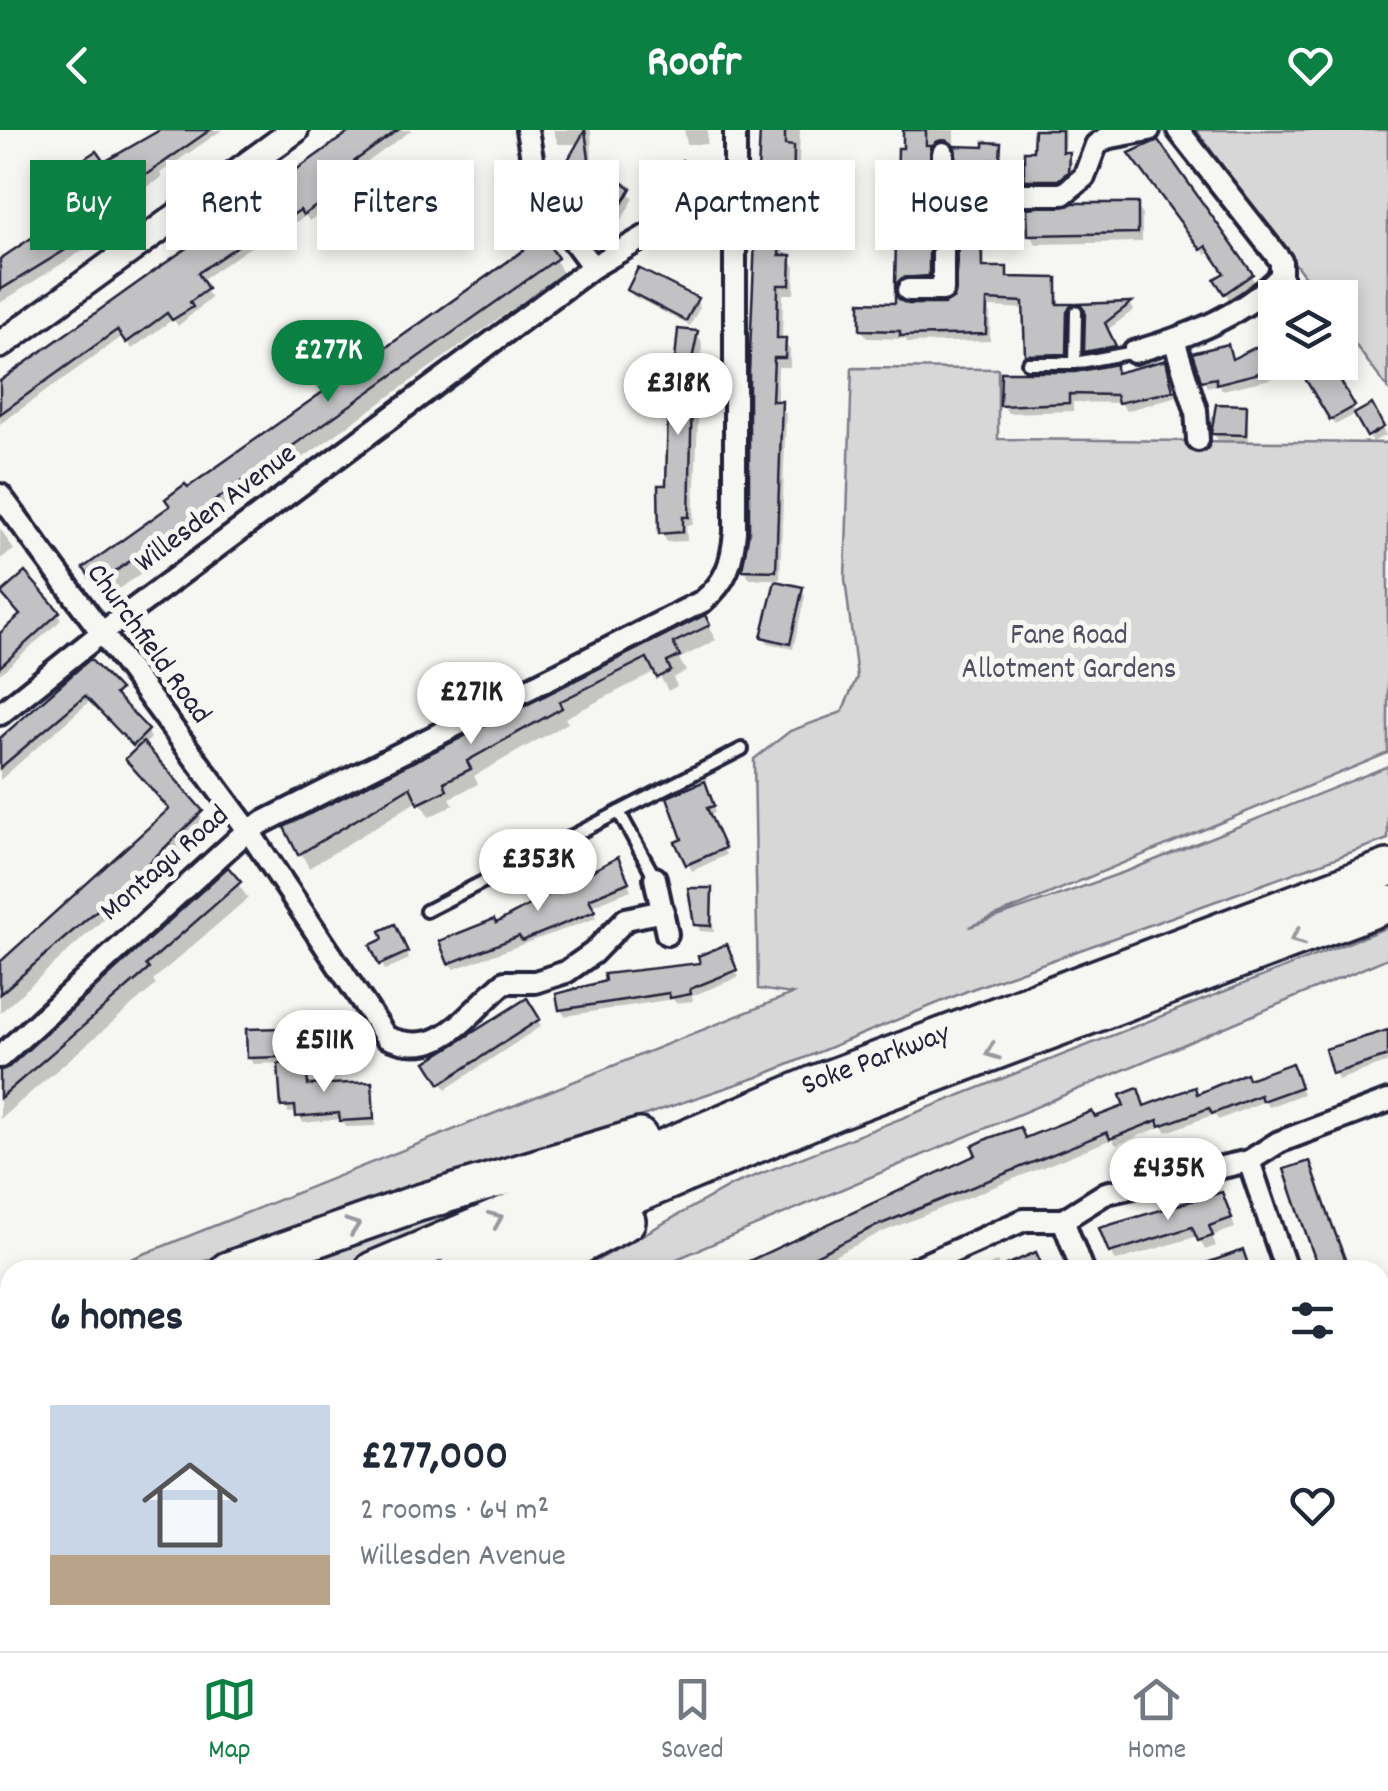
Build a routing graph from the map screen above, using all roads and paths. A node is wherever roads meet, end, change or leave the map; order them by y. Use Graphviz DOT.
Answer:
graph roads {
  1 [pos="295,130"];
  2 [pos="527,130"];
  3 [pos="735,130"];
  4 [pos="1148,130"];
  5 [pos="1178,130"];
  6 [pos="942,153"];
  7 [pos="735,160"];
  8 [pos="942,160"];
  9 [pos="1024,194"];
  10 [pos="639,240"];
  11 [pos="734,250"];
  12 [pos="942,250"];
  13 [pos="593,267"];
  14 [pos="908,290"];
  15 [pos="1076,312"];
  16 [pos="1174,340"];
  17 [pos="0,345"];
  18 [pos="1134,352"];
  19 [pos="1076,362"];
  20 [pos="1028,363"];
  21 [pos="1198,440"];
  22 [pos="0,495"];
  23 [pos="100,634"];
  24 [pos="0,714"];
  25 [pos="742,749"];
  26 [pos="619,812"];
  27 [pos="248,830"];
  28 [pos="1388,868"];
  29 [pos="655,878"];
  30 [pos="1388,904"];
  31 [pos="663,911"];
  32 [pos="426,912"];
  33 [pos="668,934"];
  34 [pos="0,1056"];
  35 [pos="826,1097"];
  36 [pos="1388,1101"];
  37 [pos="1249,1161"];
  38 [pos="1063,1220"];
  39 [pos="256,1260"];
  40 [pos="400,1260"];
  41 [pos="479,1260"];
  42 [pos="551,1260"];
  43 [pos="934,1260"];
  44 [pos="1078,1260"];
  45 [pos="1283,1260"];
  1 -- 17 [label="street"];
  2 -- 13 [label="street"];
  3 -- 7 [label="street, Montagu Road"];
  4 -- 9 [label="street"];
  5 -- 16 [label="street"];
  6 -- 8 [label="street"];
  10 -- 13 [label="street, Willesden Avenue"];
  11 -- 27 [label="street, Montagu Road"];
  12 -- 14 [label="street"];
  13 -- 23 [label="street, Willesden Avenue"];
  15 -- 19 [label="lane"];
  16 -- 18 [label="street"];
  16 -- 21 [label="street"];
  18 -- 19 [label="lane"];
  19 -- 20 [label="lane"];
  22 -- 23 [label="street, Churchfield Road"];
  23 -- 24 [label="street, Willesden Avenue"];
  23 -- 27 [label="street, Churchfield Road"];
  25 -- 26 [label="lane"];
  26 -- 29 [label="lane"];
  26 -- 32 [label="lane"];
  27 -- 31 [label="street, Churchfield Road"];
  27 -- 34 [label="street, Montagu Road"];
  28 -- 35 [label="highway, Soke Parkway"];
  29 -- 31 [label="street"];
  30 -- 35 [label="highway, Soke Parkway, one-way"];
  31 -- 33 [label="street"];
  39 -- 35 [label="highway, one-way"];
  40 -- 35 [label="highway, Soke Parkway, one-way"];
  35 -- 41 [label="highway, Soke Parkway"];
  35 -- 42 [label="highway"];
  36 -- 37 [label="street"];
  37 -- 38 [label="street"];
  37 -- 45 [label="street"];
  38 -- 43 [label="street"];
  38 -- 44 [label="street"];
}
